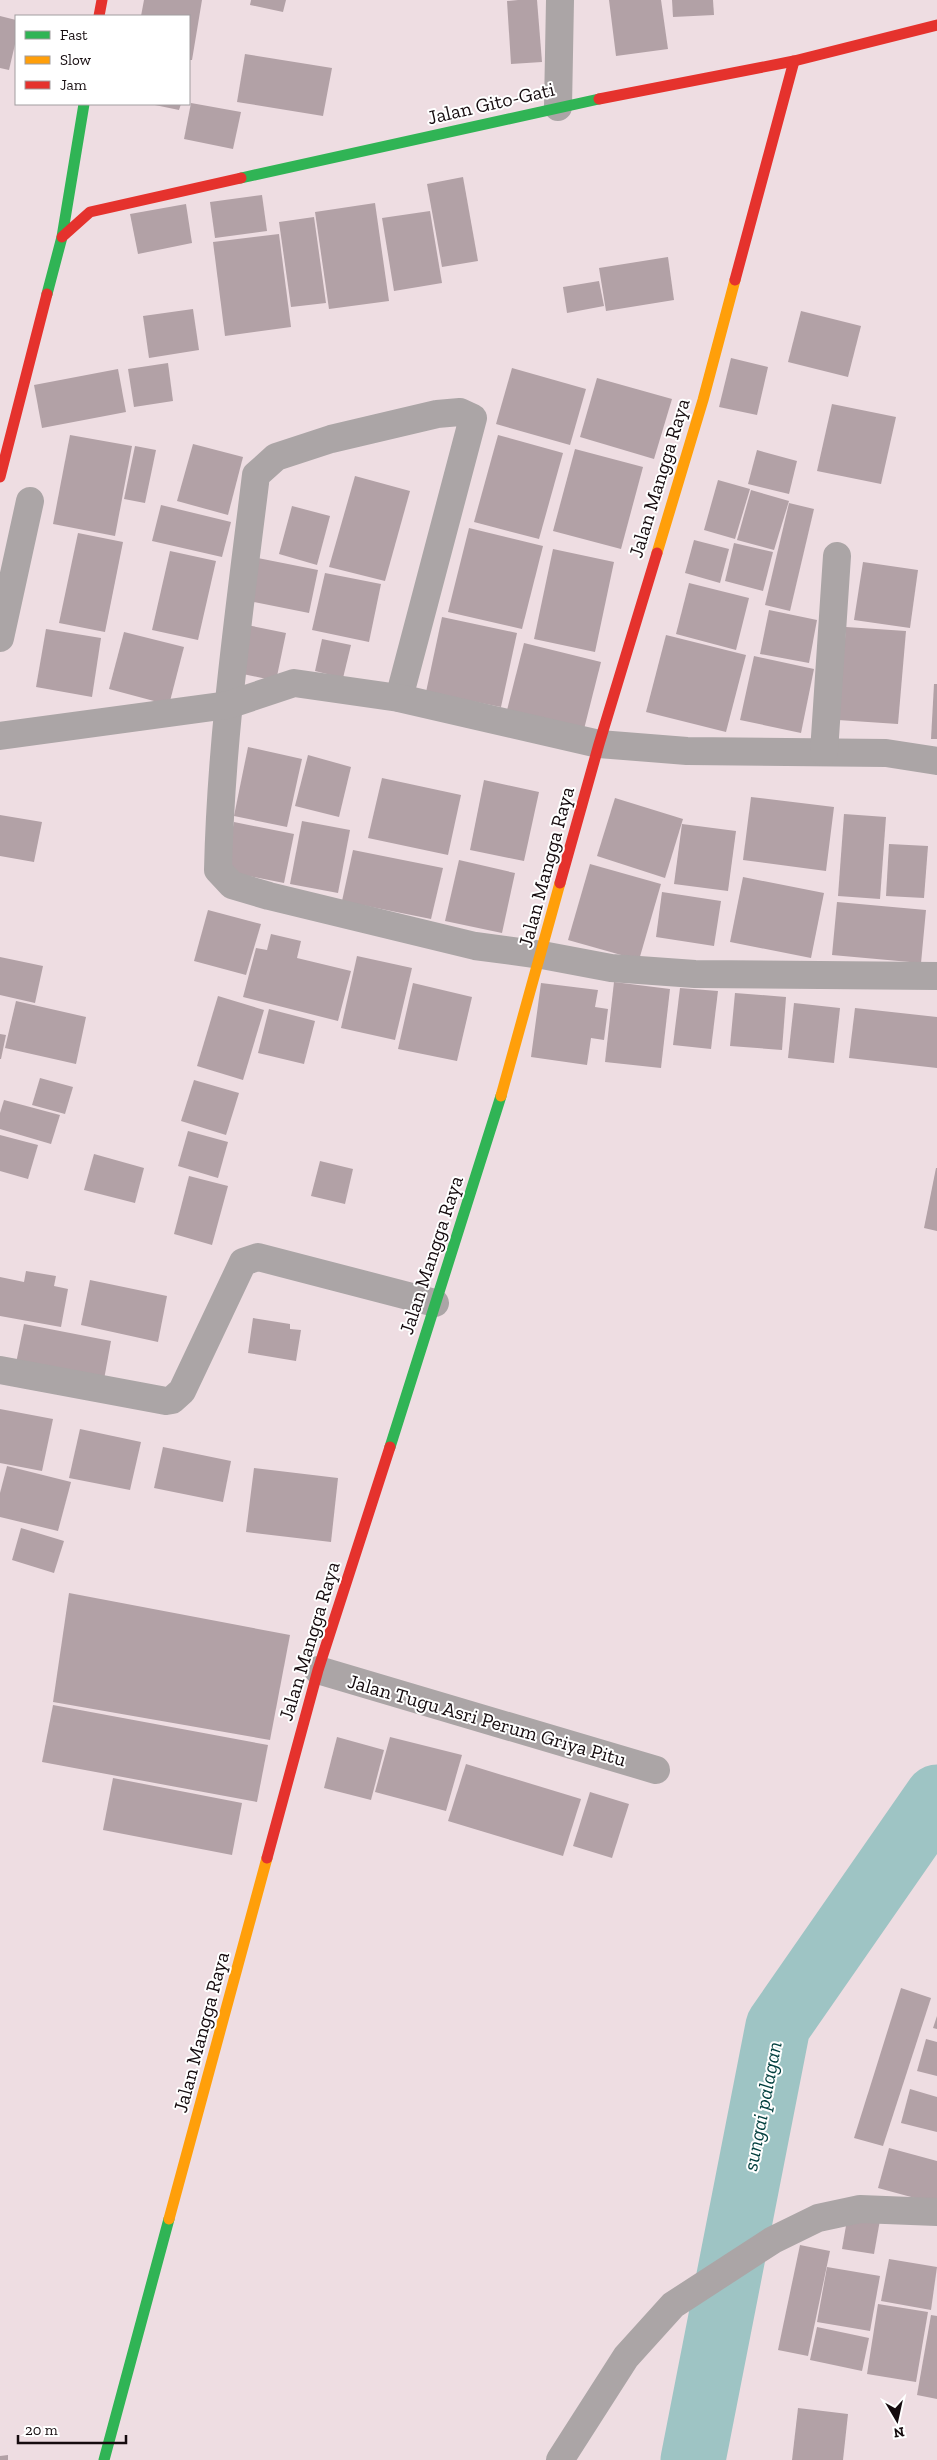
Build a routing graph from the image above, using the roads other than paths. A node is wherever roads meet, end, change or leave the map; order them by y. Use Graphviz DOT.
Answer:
graph roads {
  1 [pos="102,0"];
  2 [pos="560,0"];
  3 [pos="99,15"];
  4 [pos="937,25"];
  5 [pos="794,61"];
  6 [pos="84,105"];
  7 [pos="558,107"];
  8 [pos="62,237"];
  9 [pos="1,463"];
  10 [pos="0,477"];
  11 [pos="30,501"];
  12 [pos="837,556"];
  13 [pos="0,638"];
  14 [pos="399,698"];
  15 [pos="228,705"];
  16 [pos="0,736"];
  17 [pos="599,744"];
  18 [pos="824,752"];
  19 [pos="937,761"];
  20 [pos="542,955"];
  21 [pos="937,976"];
  22 [pos="435,1302"];
  23 [pos="0,1370"];
  24 [pos="318,1670"];
  25 [pos="656,1770"];
  26 [pos="937,2212"];
  27 [pos="104,2460"];
  28 [pos="560,2460"];
  1 -- 3 [label="street"];
  2 -- 7 [label="street"];
  4 -- 5 [label="street, Jalan Gito-Gati"];
  5 -- 7 [label="street, Jalan Gito-Gati"];
  5 -- 17 [label="street, Jalan Mangga Raya"];
  6 -- 8 [label="street"];
  7 -- 8 [label="street, Jalan Gito-Gati"];
  8 -- 9 [label="street"];
  9 -- 10 [label="street"];
  11 -- 13 [label="street"];
  12 -- 18 [label="street"];
  14 -- 15 [label="street"];
  14 -- 15 [label="street"];
  14 -- 17 [label="street"];
  15 -- 16 [label="street"];
  15 -- 20 [label="street"];
  17 -- 18 [label="street"];
  17 -- 20 [label="street, Jalan Mangga Raya"];
  18 -- 19 [label="street"];
  20 -- 21 [label="street"];
  20 -- 22 [label="street, Jalan Mangga Raya"];
  22 -- 23 [label="street"];
  22 -- 24 [label="street, Jalan Mangga Raya"];
  24 -- 25 [label="street, Jalan Tugu Asri Perum Griya Pitu"];
  24 -- 27 [label="street, Jalan Mangga Raya"];
  26 -- 28 [label="street"];
}
